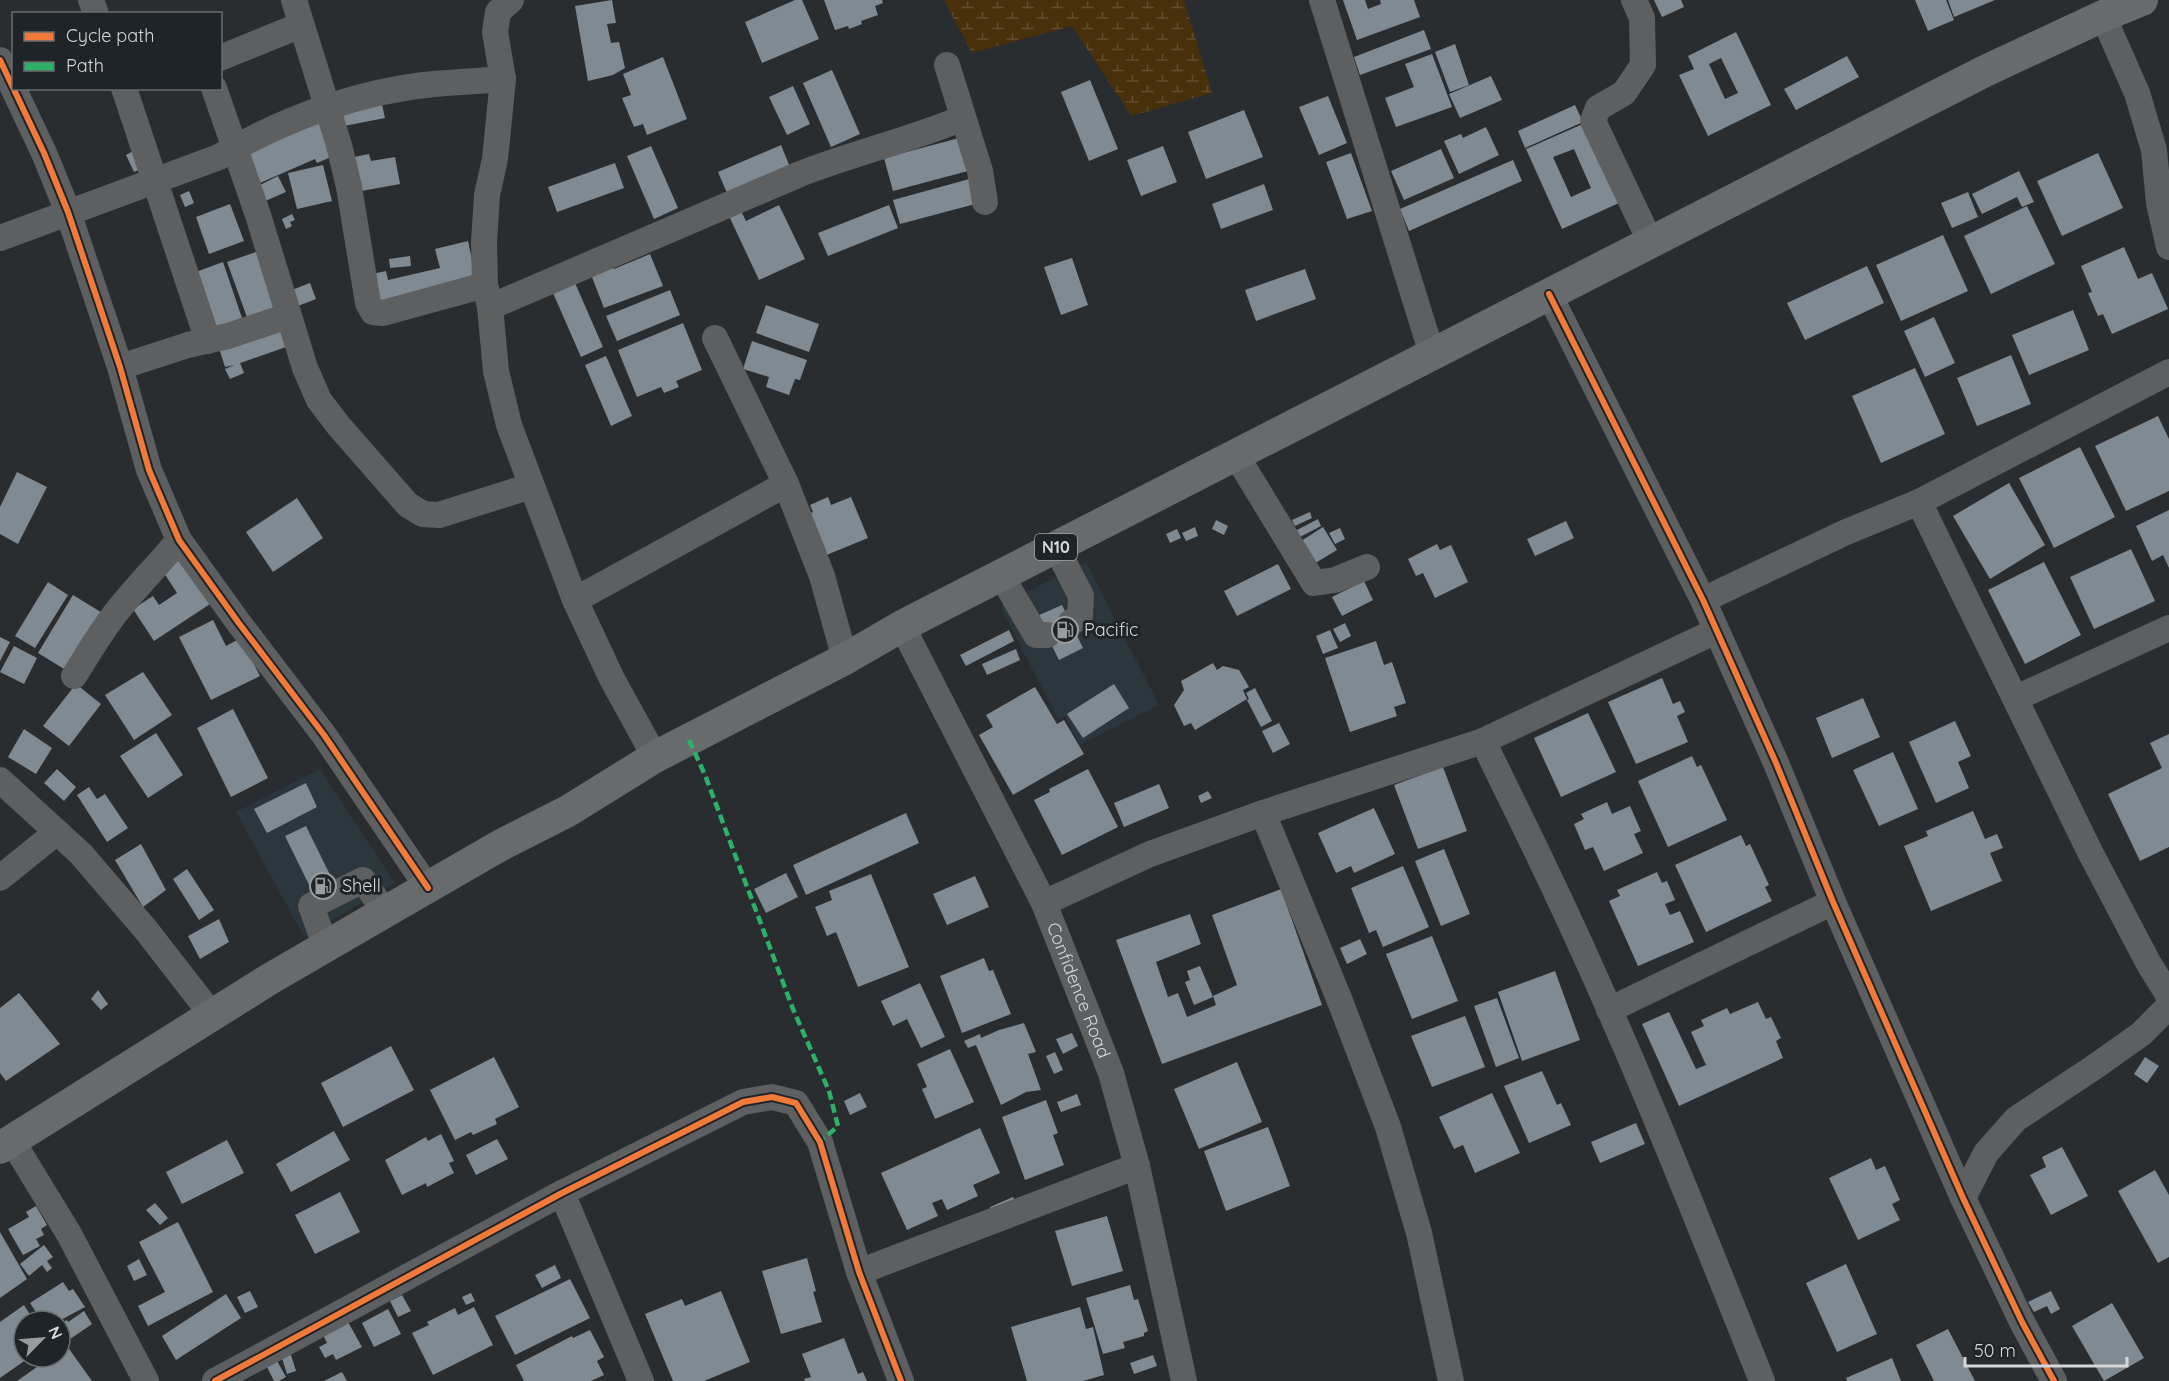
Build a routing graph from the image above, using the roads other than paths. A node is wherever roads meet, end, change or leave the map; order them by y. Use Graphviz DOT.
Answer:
graph roads {
  1 [pos="294,0"];
  2 [pos="511,0"];
  3 [pos="1322,0"];
  4 [pos="1634,0"];
  5 [pos="2142,0"];
  6 [pos="2103,16"];
  7 [pos="301,25"];
  8 [pos="222,57"];
  9 [pos="0,60"];
  10 [pos="947,65"];
  11 [pos="503,79"];
  12 [pos="12,85"];
  13 [pos="14,90"];
  14 [pos="215,90"];
  15 [pos="132,91"];
  16 [pos="328,106"];
  17 [pos="963,118"];
  18 [pos="235,147"];
  19 [pos="156,181"];
  20 [pos="985,202"];
  21 [pos="68,212"];
  22 [pos="0,237"];
  23 [pos="1650,241"];
  24 [pos="2169,247"];
  25 [pos="1549,294"];
  26 [pos="488,296"];
  27 [pos="288,316"];
  28 [pos="715,338"];
  29 [pos="208,341"];
  30 [pos="1432,354"];
  31 [pos="120,367"];
  32 [pos="2169,372"];
  33 [pos="1236,455"];
  34 [pos="786,484"];
  35 [pos="531,486"];
  36 [pos="1918,502"];
  37 [pos="179,540"];
  38 [pos="1056,547"];
  39 [pos="1366,567"];
  40 [pos="1001,575"];
  41 [pos="575,600"];
  42 [pos="1702,600"];
  43 [pos="1070,623"];
  44 [pos="902,626"];
  45 [pos="2169,628"];
  46 [pos="1716,631"];
  47 [pos="1047,635"];
  48 [pos="845,658"];
  49 [pos="74,676"];
  50 [pos="2016,698"];
  51 [pos="1483,741"];
  52 [pos="655,757"];
  53 [pos="0,780"];
  54 [pos="1263,813"];
  55 [pos="57,832"];
  56 [pos="0,878"];
  57 [pos="428,888"];
  58 [pos="1833,902"];
  59 [pos="1044,903"];
  60 [pos="385,912"];
  61 [pos="326,947"];
  62 [pos="2169,996"];
  63 [pos="2169,1006"];
  64 [pos="1609,1010"];
  65 [pos="212,1015"];
  66 [pos="6,1143"];
  67 [pos="1137,1166"];
  68 [pos="562,1193"];
  69 [pos="1963,1198"];
  70 [pos="859,1272"];
  71 [pos="146,1381"];
  72 [pos="215,1381"];
  73 [pos="641,1381"];
  74 [pos="901,1381"];
  75 [pos="1184,1381"];
  76 [pos="1451,1381"];
  77 [pos="1762,1381"];
  78 [pos="2054,1381"];
  1 -- 7 [label="street"];
  2 -- 11 [label="street"];
  3 -- 30 [label="street"];
  4 -- 23 [label="street"];
  5 -- 6 [label="main road, N10"];
  6 -- 23 [label="main road, N10"];
  6 -- 24 [label="street"];
  7 -- 8 [label="street"];
  7 -- 16 [label="street"];
  9 -- 12 [label="street"];
  10 -- 17 [label="street"];
  11 -- 16 [label="street"];
  11 -- 26 [label="street"];
  13 -- 21 [label="street"];
  14 -- 18 [label="street"];
  15 -- 19 [label="street"];
  16 -- 18 [label="street"];
  16 -- 26 [label="street"];
  17 -- 20 [label="street"];
  17 -- 26 [label="street"];
  18 -- 19 [label="street"];
  18 -- 27 [label="street"];
  19 -- 21 [label="street"];
  19 -- 29 [label="street"];
  21 -- 22 [label="street"];
  21 -- 31 [label="street"];
  23 -- 25 [label="main road, N10"];
  25 -- 30 [label="main road, N10"];
  25 -- 42 [label="street"];
  26 -- 35 [label="street"];
  27 -- 29 [label="street"];
  27 -- 35 [label="street"];
  28 -- 34 [label="street"];
  29 -- 31 [label="street"];
  30 -- 33 [label="main road, N10"];
  31 -- 37 [label="street"];
  32 -- 36 [label="street"];
  33 -- 38 [label="main road, N10"];
  33 -- 39 [label="street"];
  34 -- 41 [label="street"];
  34 -- 48 [label="street"];
  35 -- 41 [label="street"];
  36 -- 42 [label="street"];
  36 -- 50 [label="street"];
  37 -- 49 [label="street"];
  37 -- 57 [label="street"];
  38 -- 40 [label="main road, N10"];
  38 -- 43 [label="street"];
  40 -- 44 [label="main road, N10"];
  40 -- 47 [label="street"];
  41 -- 52 [label="street"];
  42 -- 46 [label="street"];
  44 -- 48 [label="main road, N10"];
  44 -- 59 [label="street, Confidence Road"];
  45 -- 50 [label="street"];
  46 -- 51 [label="street"];
  46 -- 58 [label="street"];
  48 -- 52 [label="main road, N10"];
  50 -- 62 [label="street"];
  51 -- 54 [label="street"];
  51 -- 64 [label="street"];
  52 -- 57 [label="main road, N10"];
  53 -- 55 [label="street"];
  54 -- 59 [label="street"];
  54 -- 76 [label="street"];
  55 -- 56 [label="street"];
  55 -- 65 [label="street"];
  57 -- 60 [label="main road, N10"];
  58 -- 64 [label="street"];
  58 -- 69 [label="street"];
  59 -- 67 [label="street, Confidence Road"];
  60 -- 61 [label="main road, N10"];
  60 -- 61 [label="street"];
  61 -- 65 [label="main road, N10"];
  63 -- 69 [label="street"];
  64 -- 77 [label="street"];
  65 -- 66 [label="main road, N10"];
  66 -- 71 [label="street"];
  67 -- 70 [label="street"];
  67 -- 75 [label="street, Confidence Road"];
  68 -- 70 [label="street"];
  68 -- 72 [label="street"];
  68 -- 73 [label="street"];
  69 -- 78 [label="street"];
  70 -- 74 [label="street"];
}
